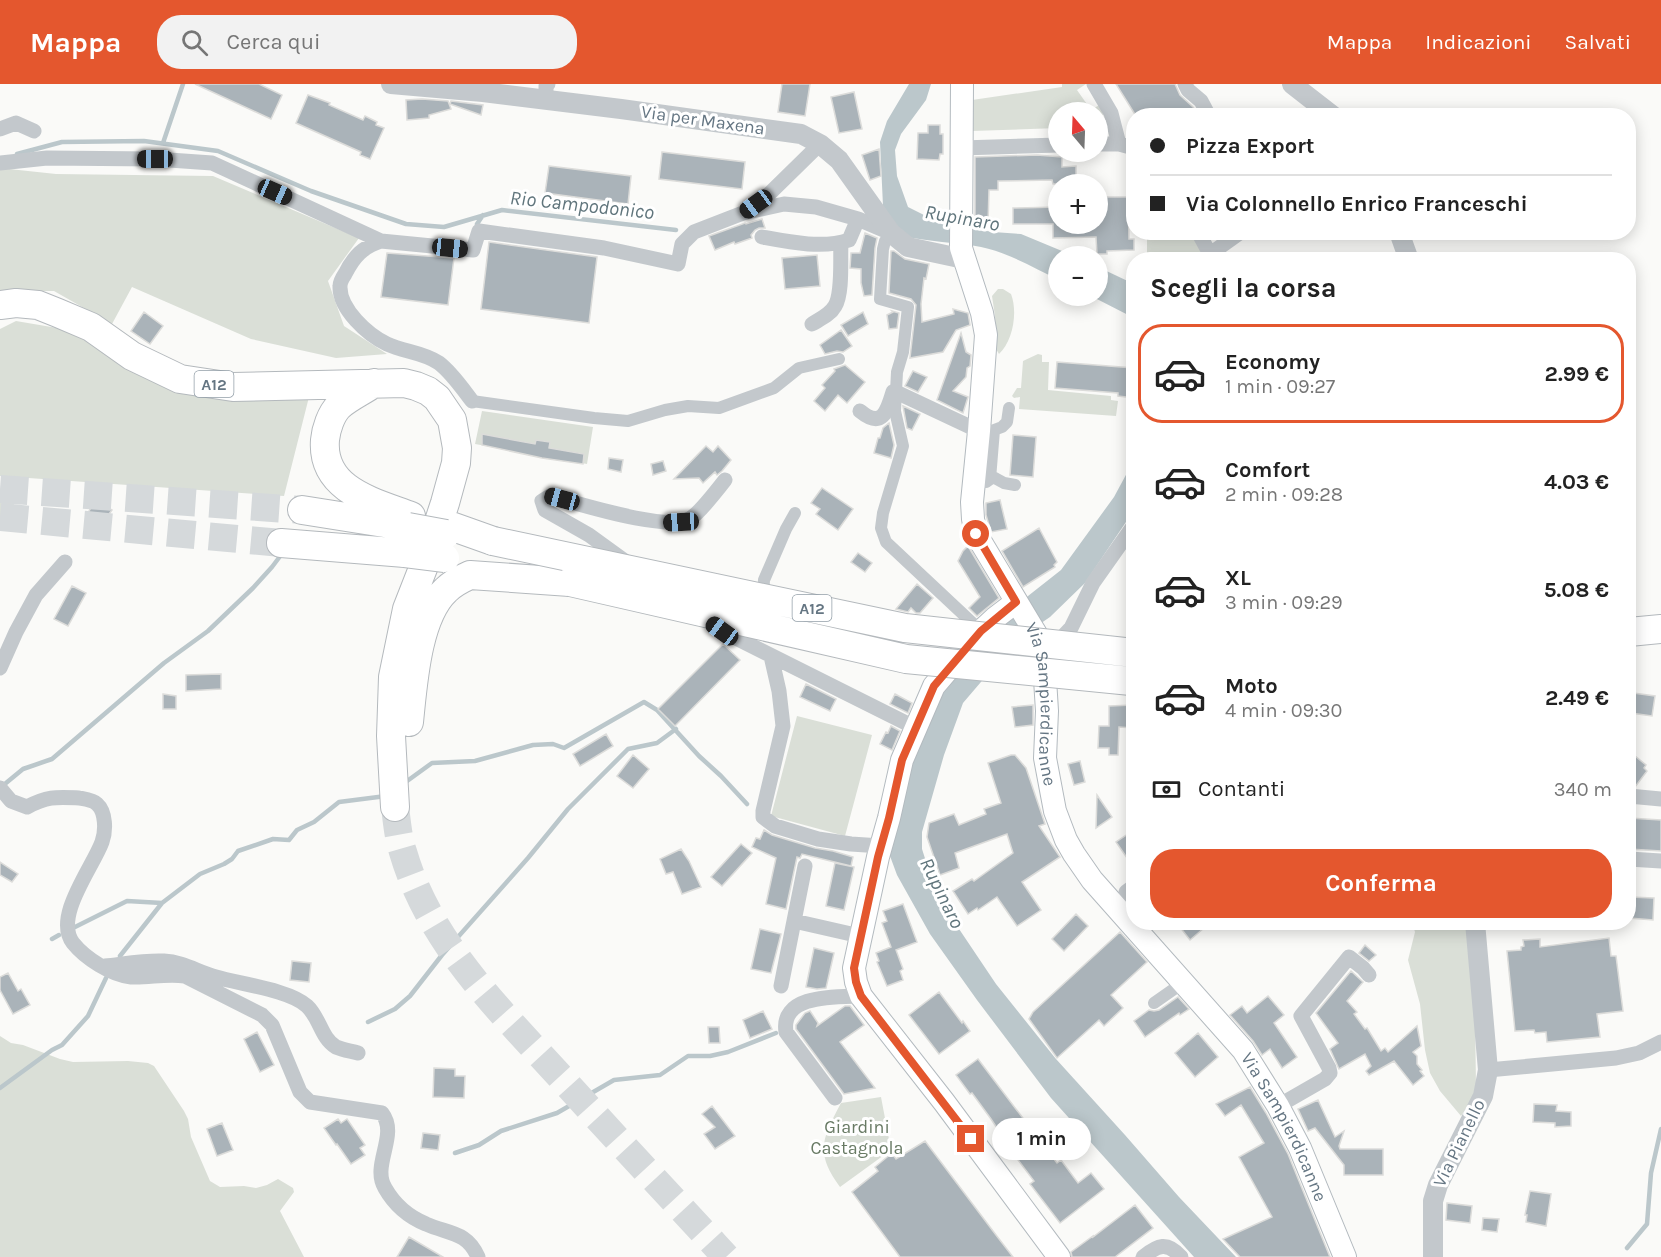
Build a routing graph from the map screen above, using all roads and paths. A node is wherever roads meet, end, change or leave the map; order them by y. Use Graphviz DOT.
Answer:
graph roads {
  1 [pos="391,84"];
  2 [pos="962,84"];
  3 [pos="1094,84"];
  4 [pos="1185,84"];
  5 [pos="1292,84"];
  6 [pos="547,92"];
  7 [pos="1205,108"];
  8 [pos="1323,108"];
  9 [pos="0,129"];
  10 [pos="34,131"];
  11 [pos="820,144"];
  12 [pos="1108,144"];
  13 [pos="1119,144"];
  14 [pos="1048,145"];
  15 [pos="1126,146"];
  16 [pos="961,148"];
  17 [pos="0,163"];
  18 [pos="743,213"];
  19 [pos="858,219"];
  20 [pos="891,233"];
  21 [pos="762,237"];
  22 [pos="1231,240"];
  23 [pos="381,241"];
  24 [pos="841,243"];
  25 [pos="1217,252"];
  26 [pos="962,254"];
  27 [pos="0,305"];
  28 [pos="71,319"];
  29 [pos="0,320"];
  30 [pos="812,324"];
  31 [pos="839,358"];
  32 [pos="374,383"];
  33 [pos="896,392"];
  34 [pos="472,401"];
  35 [pos="1009,408"];
  36 [pos="860,411"];
  37 [pos="980,431"];
  38 [pos="725,480"];
  39 [pos="1015,484"];
  40 [pos="302,510"];
  41 [pos="795,513"];
  42 [pos="408,532"];
  43 [pos="1126,536"];
  44 [pos="446,539"];
  45 [pos="281,543"];
  46 [pos="481,560"];
  47 [pos="65,562"];
  48 [pos="1016,602"];
  49 [pos="1661,629"];
  50 [pos="981,631"];
  51 [pos="1636,631"];
  52 [pos="1661,648"];
  53 [pos="1636,650"];
  54 [pos="1126,652"];
  55 [pos="771,656"];
  56 [pos="1043,657"];
  57 [pos="0,668"];
  58 [pos="1126,680"];
  59 [pos="916,728"];
  60 [pos="0,788"];
  61 [pos="1636,797"];
  62 [pos="1661,799"];
  63 [pos="881,846"];
  64 [pos="1636,859"];
  65 [pos="1661,861"];
  66 [pos="805,866"];
  67 [pos="1126,915"];
  68 [pos="794,921"];
  69 [pos="1140,930"];
  70 [pos="1476,930"];
  71 [pos="860,936"];
  72 [pos="99,966"];
  73 [pos="1369,975"];
  74 [pos="1184,982"];
  75 [pos="781,986"];
  76 [pos="867,1003"];
  77 [pos="1154,1003"];
  78 [pos="1661,1042"];
  79 [pos="358,1053"];
  80 [pos="1488,1070"];
  81 [pos="835,1098"];
  82 [pos="1278,1106"];
  83 [pos="478,1257"];
  84 [pos="1059,1257"];
  85 [pos="1143,1257"];
  86 [pos="1181,1257"];
  87 [pos="1345,1257"];
  88 [pos="1433,1257"];
  1 -- 6 [label="street, Via per Maxena"];
  2 -- 16 [label="main road, Via Sampierdicanne"];
  3 -- 13 [label="street"];
  4 -- 7 [label="street"];
  5 -- 8 [label="street"];
  6 -- 11 [label="street, Via per Maxena"];
  9 -- 10 [label="street"];
  11 -- 18 [label="street"];
  11 -- 20 [label="street, Via per Maxena"];
  12 -- 13 [label="street"];
  13 -- 15 [label="street"];
  14 -- 16 [label="street"];
  16 -- 26 [label="main road, Via Sampierdicanne"];
  17 -- 23 [label="street"];
  18 -- 19 [label="street"];
  18 -- 23 [label="street"];
  19 -- 20 [label="street"];
  19 -- 24 [label="street"];
  20 -- 26 [label="street, Via per Maxena"];
  20 -- 33 [label="street"];
  21 -- 24 [label="street"];
  22 -- 25 [label="street"];
  23 -- 34 [label="street"];
  24 -- 30 [label="street"];
  26 -- 37 [label="main road, Via Sampierdicanne"];
  27 -- 28 [label="highway, A12"];
  28 -- 29 [label="highway, A12"];
  28 -- 32 [label="highway, A12"];
  31 -- 34 [label="street"];
  32 -- 42 [label="highway, A12"];
  32 -- 46 [label="highway, A12"];
  33 -- 36 [label="street"];
  33 -- 37 [label="street"];
  33 -- 50 [label="street"];
  35 -- 39 [label="street"];
  37 -- 48 [label="main road, Via Sampierdicanne"];
  38 -- 55 [label="street"];
  40 -- 42 [label="highway, A12"];
  41 -- 55 [label="street"];
  42 -- 44 [label="highway, A12, bridge"];
  42 -- 44 [label="highway, A12"];
  42 -- 45 [label="highway, A12"];
  43 -- 56 [label="street"];
  44 -- 46 [label="highway, A12"];
  46 -- 54 [label="highway, A12, bridge"];
  46 -- 58 [label="highway, A12, bridge"];
  47 -- 57 [label="street"];
  48 -- 50 [label="main road"];
  48 -- 56 [label="main road, Via Sampierdicanne"];
  49 -- 51 [label="highway"];
  50 -- 59 [label="main road"];
  52 -- 53 [label="highway"];
  55 -- 59 [label="street"];
  55 -- 63 [label="street"];
  56 -- 67 [label="main road, Via Sampierdicanne"];
  59 -- 63 [label="main road"];
  60 -- 72 [label="street"];
  61 -- 62 [label="street"];
  63 -- 71 [label="main road"];
  64 -- 65 [label="street"];
  66 -- 68 [label="street"];
  68 -- 71 [label="street"];
  68 -- 75 [label="street"];
  69 -- 74 [label="main road, Via Sampierdicanne"];
  70 -- 80 [label="street, Via Pianello"];
  71 -- 76 [label="main road"];
  72 -- 79 [label="street"];
  72 -- 83 [label="street"];
  73 -- 82 [label="street"];
  74 -- 77 [label="street"];
  74 -- 82 [label="main road, Via Sampierdicanne"];
  76 -- 81 [label="street"];
  76 -- 84 [label="main road"];
  78 -- 80 [label="street"];
  80 -- 88 [label="street, Via Pianello"];
  82 -- 87 [label="main road, Via Sampierdicanne"];
  85 -- 86 [label="street"];
}
